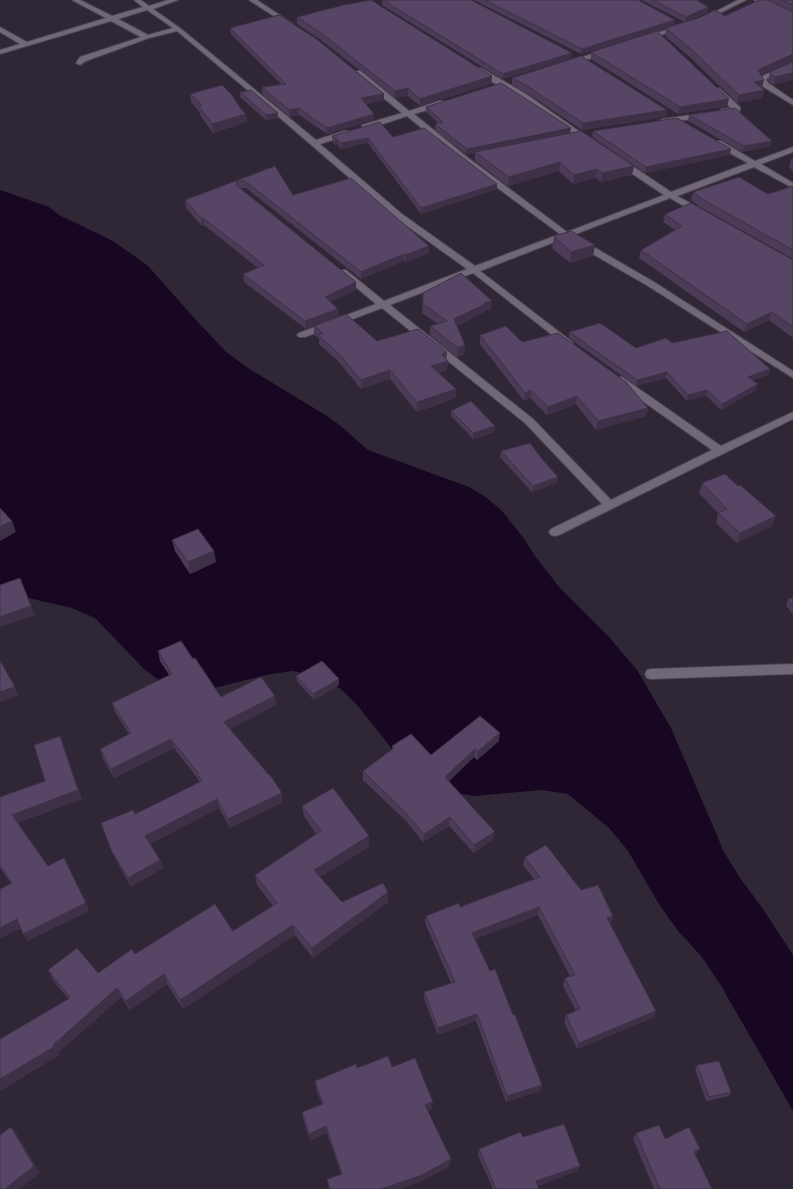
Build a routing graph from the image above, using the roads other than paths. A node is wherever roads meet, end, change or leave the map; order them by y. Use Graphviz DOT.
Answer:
graph roads {
  1 [pos="75,0"];
  2 [pos="137,0"];
  3 [pos="175,0"];
  4 [pos="252,0"];
  5 [pos="743,0"];
  6 [pos="757,0"];
  7 [pos="148,8"];
  8 [pos="793,17"];
  9 [pos="111,19"];
  10 [pos="672,19"];
  11 [pos="691,24"];
  12 [pos="0,29"];
  13 [pos="178,29"];
  14 [pos="299,30"];
  15 [pos="147,37"];
  16 [pos="634,42"];
  17 [pos="26,44"];
  18 [pos="611,49"];
  19 [pos="0,52"];
  20 [pos="80,62"];
  21 [pos="793,64"];
  22 [pos="349,66"];
  23 [pos="559,66"];
  24 [pos="475,68"];
  25 [pos="515,80"];
  26 [pos="709,84"];
  27 [pos="497,85"];
  28 [pos="447,101"];
  29 [pos="793,104"];
  30 [pos="664,111"];
  31 [pos="409,113"];
  32 [pos="677,119"];
  33 [pos="655,123"];
  34 [pos="690,126"];
  35 [pos="596,133"];
  36 [pos="581,135"];
  37 [pos="565,138"];
  38 [pos="709,138"];
  39 [pos="316,143"];
  40 [pos="594,144"];
  41 [pos="793,149"];
  42 [pos="613,157"];
  43 [pos="754,164"];
  44 [pos="793,186"];
  45 [pos="670,195"];
  46 [pos="711,219"];
  47 [pos="566,235"];
  48 [pos="334,265"];
  49 [pos="474,270"];
  50 [pos="383,304"];
  51 [pos="302,335"];
  52 [pos="577,350"];
  53 [pos="610,373"];
  54 [pos="793,375"];
  55 [pos="793,415"];
  56 [pos="720,451"];
  57 [pos="610,505"];
  58 [pos="555,532"];
  59 [pos="793,668"];
  60 [pos="651,674"];
  1 -- 9 [label="street"];
  2 -- 7 [label="street"];
  3 -- 7 [label="street"];
  4 -- 14 [label="street"];
  5 -- 11 [label="street"];
  6 -- 8 [label="street"];
  7 -- 9 [label="street"];
  7 -- 13 [label="street"];
  9 -- 15 [label="street"];
  9 -- 17 [label="street"];
  10 -- 11 [label="street"];
  11 -- 16 [label="street"];
  12 -- 17 [label="street"];
  13 -- 15 [label="street"];
  13 -- 39 [label="street"];
  15 -- 20 [label="street"];
  17 -- 19 [label="street"];
  18 -- 23 [label="street"];
  21 -- 29 [label="street"];
  22 -- 31 [label="street"];
  24 -- 27 [label="street"];
  25 -- 27 [label="street"];
  26 -- 32 [label="street"];
  27 -- 36 [label="street"];
  28 -- 31 [label="street"];
  30 -- 32 [label="street"];
  31 -- 39 [label="street"];
  31 -- 47 [label="street"];
  32 -- 33 [label="street"];
  32 -- 34 [label="street"];
  35 -- 36 [label="street"];
  36 -- 37 [label="street"];
  36 -- 40 [label="street"];
  38 -- 43 [label="street"];
  39 -- 49 [label="street"];
  41 -- 43 [label="street"];
  42 -- 45 [label="street"];
  43 -- 44 [label="street"];
  43 -- 45 [label="street"];
  45 -- 46 [label="street"];
  45 -- 47 [label="street"];
  47 -- 49 [label="street"];
  47 -- 54 [label="street"];
  48 -- 50 [label="street"];
  49 -- 50 [label="street"];
  49 -- 52 [label="street"];
  50 -- 51 [label="street"];
  50 -- 57 [label="street"];
  53 -- 56 [label="street"];
  55 -- 56 [label="street"];
  56 -- 57 [label="street"];
  57 -- 58 [label="street"];
  59 -- 60 [label="street"];
}
